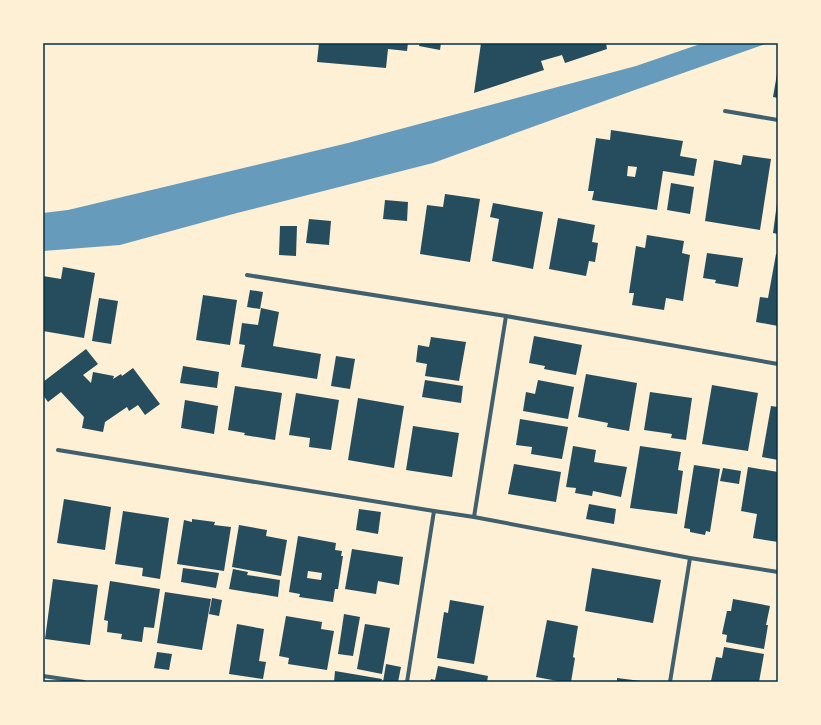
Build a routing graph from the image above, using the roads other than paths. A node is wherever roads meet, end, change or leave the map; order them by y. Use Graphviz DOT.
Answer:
graph roads {
  1 [pos="725,112"];
  2 [pos="778,120"];
  3 [pos="247,275"];
  4 [pos="506,316"];
  5 [pos="778,364"];
  6 [pos="58,450"];
  7 [pos="434,511"];
  8 [pos="474,516"];
  9 [pos="690,558"];
  10 [pos="778,572"];
  11 [pos="43,676"];
  12 [pos="84,682"];
  13 [pos="407,682"];
  14 [pos="670,682"];
  1 -- 2 [label="street"];
  3 -- 4 [label="street"];
  4 -- 5 [label="street"];
  4 -- 8 [label="street"];
  6 -- 7 [label="street"];
  7 -- 8 [label="street"];
  7 -- 13 [label="street"];
  8 -- 9 [label="street"];
  9 -- 10 [label="street"];
  9 -- 14 [label="street"];
  11 -- 12 [label="street"];
}
